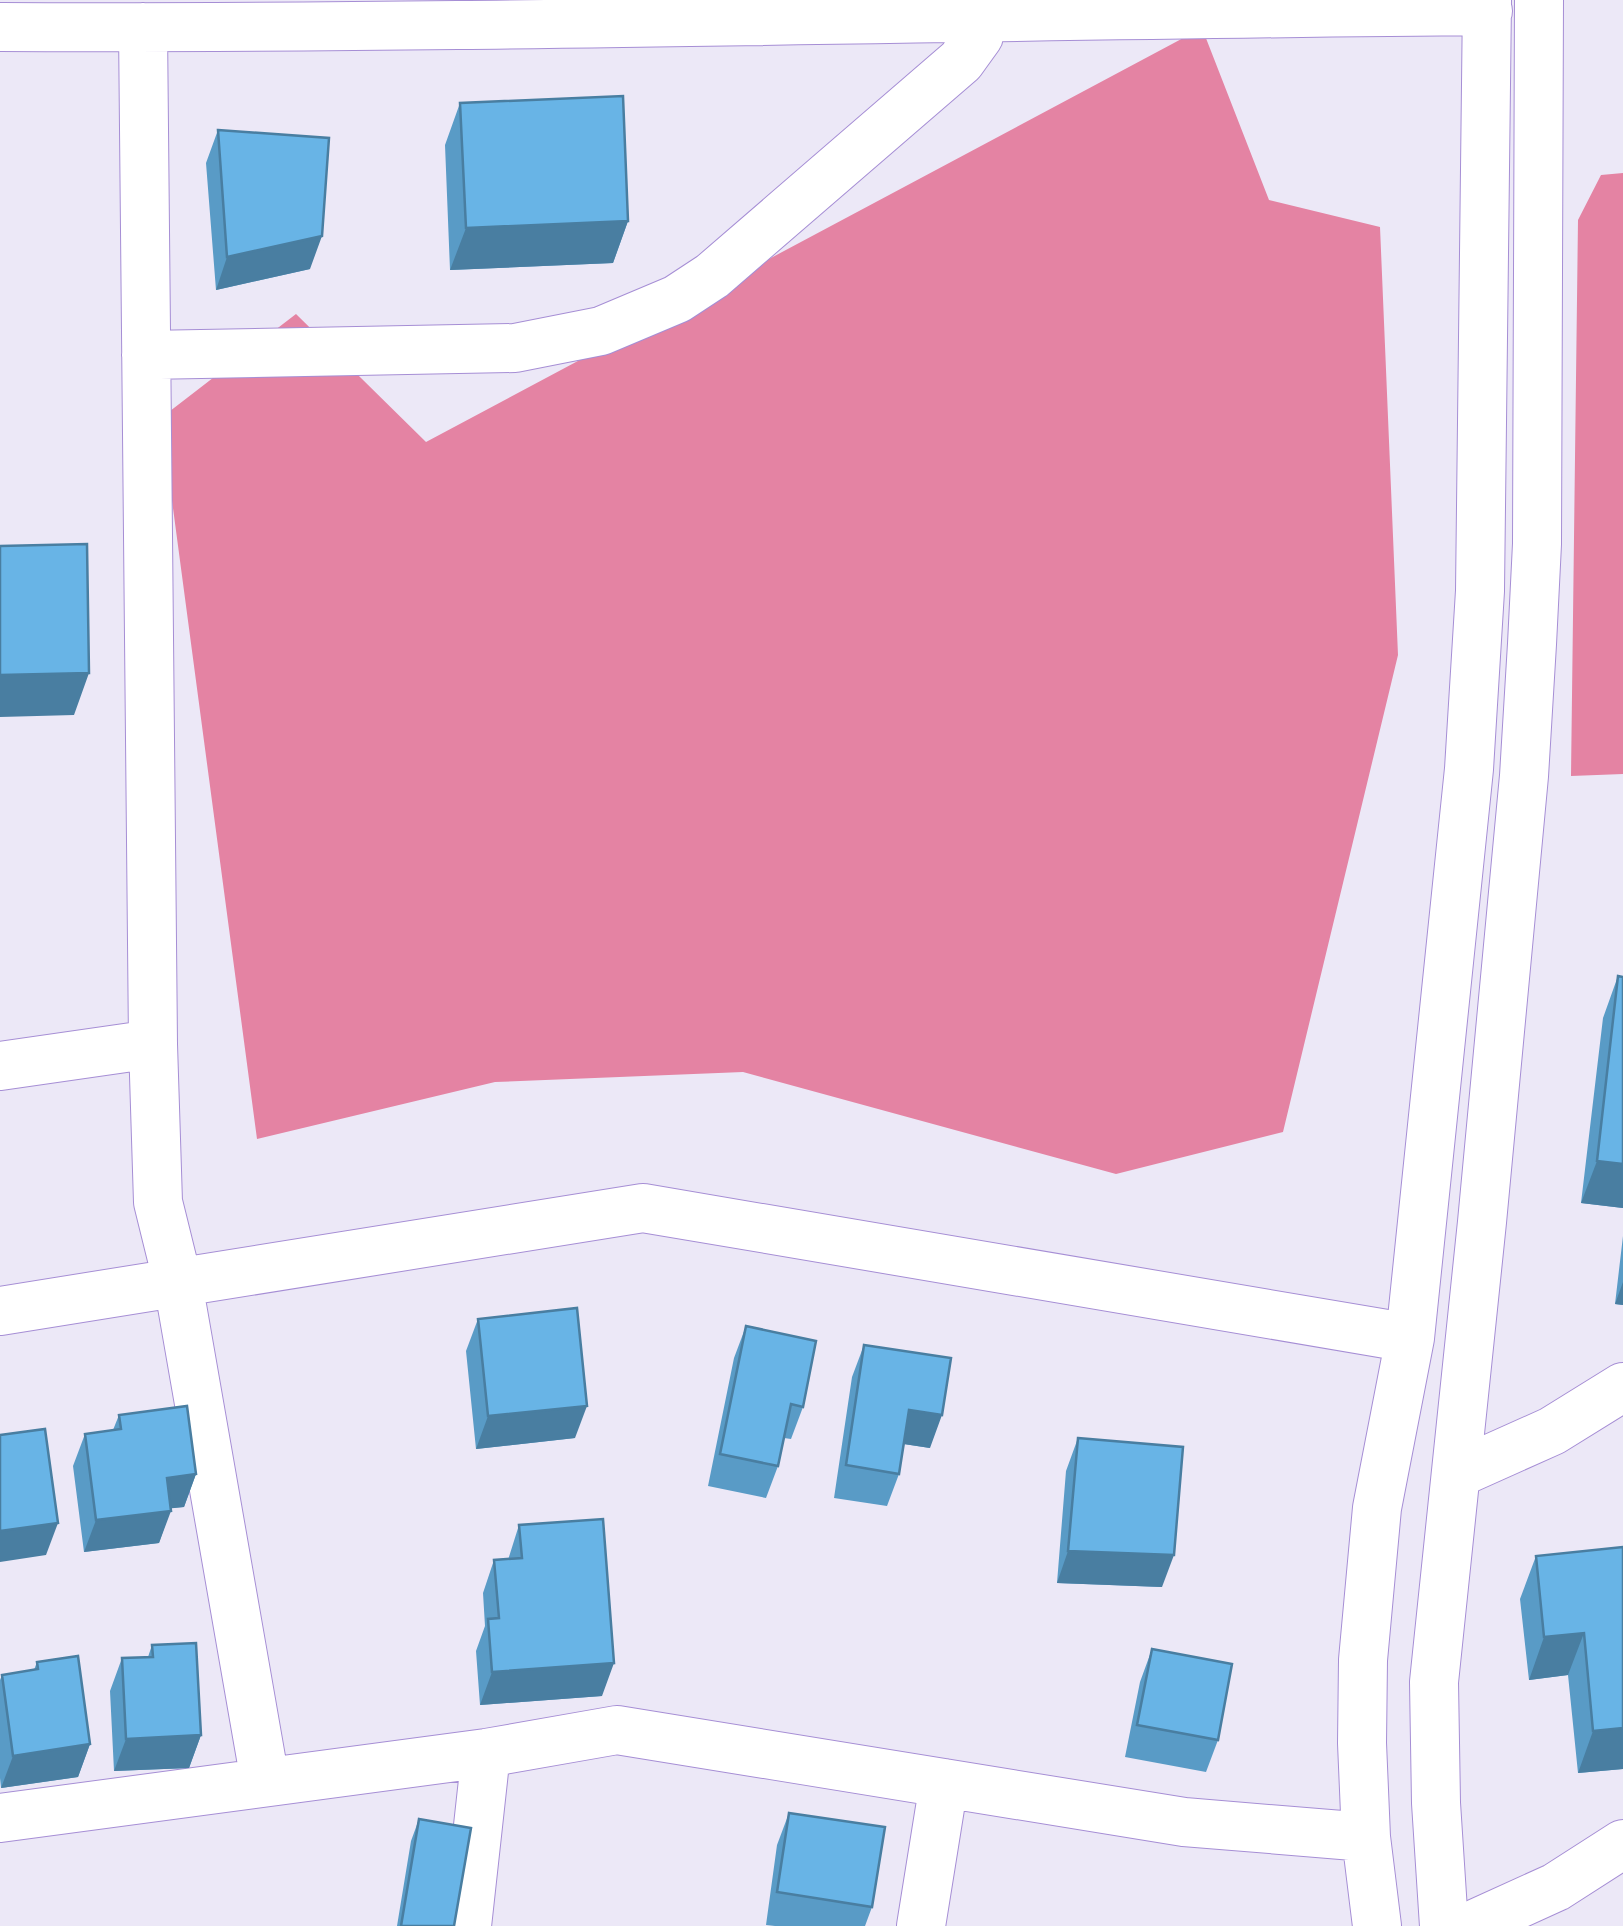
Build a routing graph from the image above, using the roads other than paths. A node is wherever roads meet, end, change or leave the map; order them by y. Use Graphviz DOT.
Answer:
graph roads {
  1 [pos="1539,0"];
  2 [pos="1488,6"];
  3 [pos="984,8"];
  4 [pos="484,13"];
  5 [pos="0,27"];
  6 [pos="143,27"];
  7 [pos="146,354"];
  8 [pos="153,1044"];
  9 [pos="0,1066"];
  10 [pos="178,1283"];
  11 [pos="0,1311"];
  12 [pos="1410,1338"];
  13 [pos="1623,1387"];
  14 [pos="1456,1474"];
  15 [pos="486,1753"];
  16 [pos="265,1781"];
  17 [pos="944,1783"];
  18 [pos="0,1818"];
  19 [pos="1366,1837"];
  20 [pos="1623,1844"];
  21 [pos="467,1926"];
  22 [pos="921,1926"];
  23 [pos="1377,1926"];
  24 [pos="1444,1926"];
  25 [pos="1470,1926"];
  1 -- 14 [label="street"];
  2 -- 3 [label="street"];
  2 -- 12 [label="street"];
  3 -- 4 [label="street"];
  3 -- 7 [label="street"];
  4 -- 6 [label="street"];
  5 -- 6 [label="street"];
  6 -- 7 [label="street"];
  7 -- 8 [label="street"];
  8 -- 9 [label="street"];
  8 -- 10 [label="street"];
  10 -- 11 [label="street"];
  10 -- 12 [label="street"];
  10 -- 16 [label="street"];
  12 -- 19 [label="street"];
  13 -- 14 [label="street"];
  14 -- 24 [label="street"];
  15 -- 16 [label="street"];
  15 -- 17 [label="street"];
  15 -- 21 [label="street"];
  16 -- 18 [label="street"];
  17 -- 19 [label="street"];
  17 -- 22 [label="street"];
  19 -- 23 [label="street"];
  20 -- 25 [label="street"];
}
